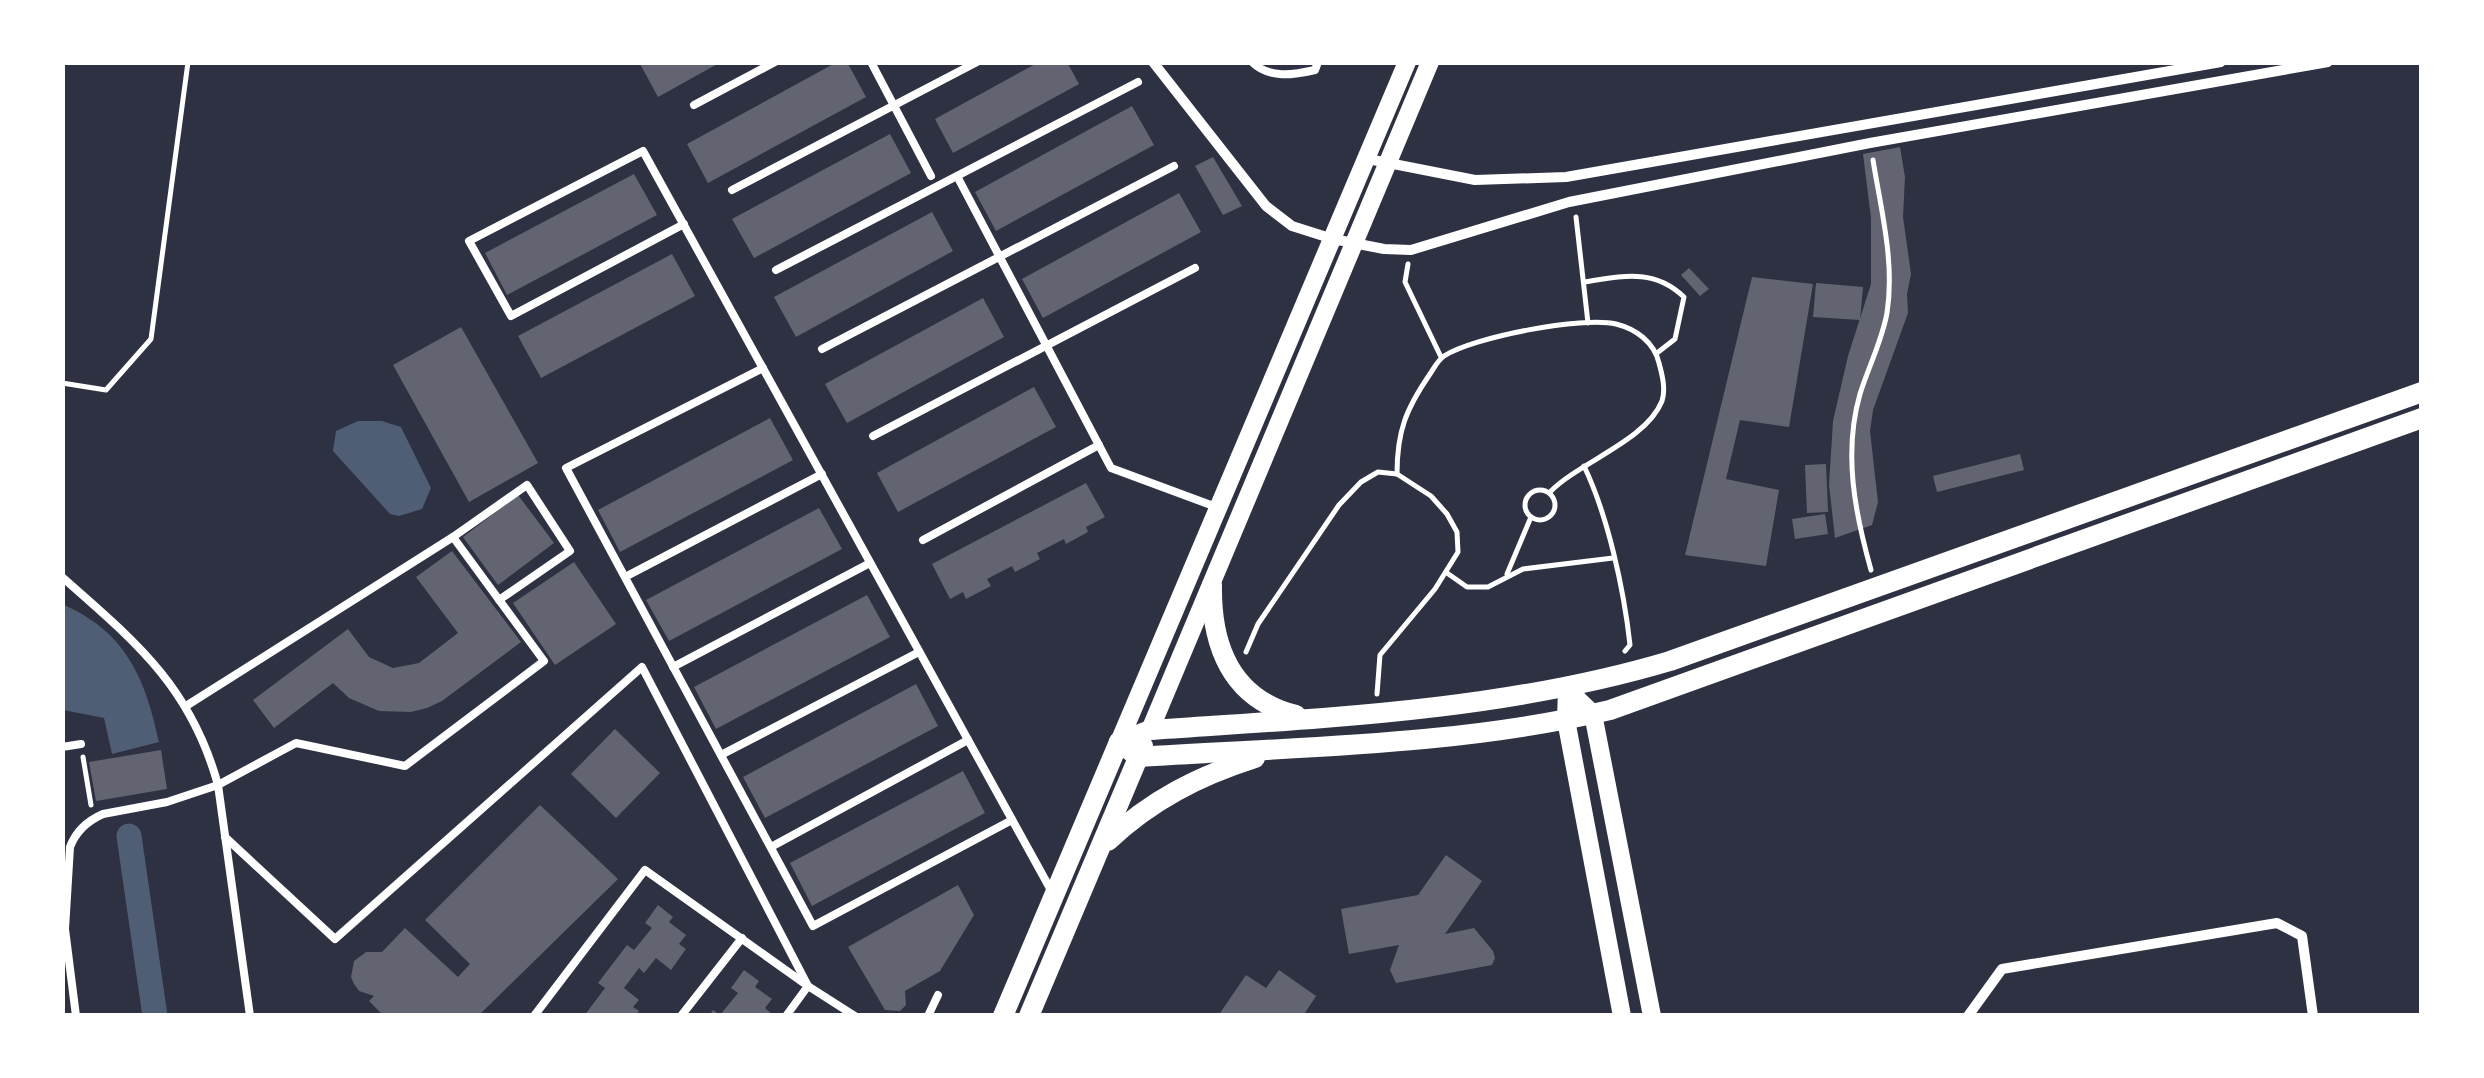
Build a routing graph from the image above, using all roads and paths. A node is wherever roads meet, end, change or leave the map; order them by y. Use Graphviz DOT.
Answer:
graph roads {
  1 [pos="188,62"];
  2 [pos="775,62"];
  3 [pos="871,62"];
  4 [pos="977,62"];
  5 [pos="1153,62"];
  6 [pos="1252,62"];
  7 [pos="1318,62"];
  8 [pos="1407,62"];
  9 [pos="1430,62"];
  10 [pos="2221,62"];
  11 [pos="2328,62"];
  12 [pos="1138,82"];
  13 [pos="694,105"];
  14 [pos="894,106"];
  15 [pos="1870,143"];
  16 [pos="1368,160"];
  17 [pos="1174,166"];
  18 [pos="1389,166"];
  19 [pos="931,176"];
  20 [pos="958,176"];
  21 [pos="732,190"];
  22 [pos="1570,202"];
  23 [pos="684,224"];
  24 [pos="1334,239"];
  25 [pos="1356,243"];
  26 [pos="1411,250"];
  27 [pos="1000,256"];
  28 [pos="1195,268"];
  29 [pos="776,270"];
  30 [pos="1584,282"];
  31 [pos="1588,324"];
  32 [pos="1046,346"];
  33 [pos="822,349"];
  34 [pos="1657,352"];
  35 [pos="1442,357"];
  36 [pos="763,368"];
  37 [pos="62,382"];
  38 [pos="2422,392"];
  39 [pos="2422,418"];
  40 [pos="873,436"];
  41 [pos="1099,445"];
  42 [pos="1584,466"];
  43 [pos="822,474"];
  44 [pos="1396,474"];
  45 [pos="1550,492"];
  46 [pos="1219,508"];
  47 [pos="1531,517"];
  48 [pos="453,536"];
  49 [pos="923,540"];
  50 [pos="1613,558"];
  51 [pos="870,563"];
  52 [pos="1447,573"];
  53 [pos="62,577"];
  54 [pos="625,577"];
  55 [pos="1506,577"];
  56 [pos="1212,584"];
  57 [pos="1876,587"];
  58 [pos="499,600"];
  59 [pos="919,652"];
  60 [pos="673,667"];
  61 [pos="1236,677"];
  62 [pos="1602,681"];
  63 [pos="1568,689"];
  64 [pos="186,706"];
  65 [pos="1378,712"];
  66 [pos="1594,714"];
  67 [pos="1307,718"];
  68 [pos="1566,720"];
  69 [pos="1150,730"];
  70 [pos="968,740"];
  71 [pos="1120,742"];
  72 [pos="81,744"];
  73 [pos="62,746"];
  74 [pos="1296,748"];
  75 [pos="721,755"];
  76 [pos="1138,757"];
  77 [pos="218,785"];
  78 [pos="93,818"];
  79 [pos="1012,820"];
  80 [pos="225,837"];
  81 [pos="771,847"];
  82 [pos="1099,850"];
  83 [pos="1054,896"];
  84 [pos="64,929"];
  85 [pos="742,938"];
  86 [pos="808,986"];
  87 [pos="938,995"];
  88 [pos="76,1016"];
  89 [pos="250,1016"];
  90 [pos="534,1016"];
  91 [pos="682,1016"];
  92 [pos="786,1016"];
  93 [pos="855,1016"];
  94 [pos="928,1016"];
  95 [pos="1003,1016"];
  96 [pos="1029,1016"];
  97 [pos="1622,1016"];
  98 [pos="1652,1016"];
  99 [pos="1968,1016"];
  100 [pos="2313,1016"];
  1 -- 37 [label="path"];
  2 -- 13 [label="lane"];
  3 -- 14 [label="lane"];
  4 -- 14 [label="lane"];
  5 -- 24 [label="street"];
  6 -- 7 [label="lane"];
  8 -- 16 [label="street"];
  9 -- 18 [label="street"];
  10 -- 18 [label="street"];
  11 -- 15 [label="street"];
  12 -- 20 [label="lane"];
  14 -- 19 [label="lane"];
  14 -- 21 [label="lane"];
  15 -- 22 [label="street"];
  15 -- 57 [label="path"];
  16 -- 18 [label="street"];
  16 -- 24 [label="street"];
  17 -- 27 [label="lane"];
  18 -- 25 [label="street"];
  20 -- 27 [label="lane"];
  20 -- 29 [label="lane"];
  22 -- 26 [label="street"];
  22 -- 30 [label="path"];
  23 -- 23 [label="lane"];
  23 -- 36 [label="lane"];
  24 -- 25 [label="street"];
  24 -- 46 [label="street"];
  25 -- 26 [label="street"];
  25 -- 56 [label="street"];
  26 -- 35 [label="path"];
  27 -- 32 [label="lane"];
  27 -- 33 [label="lane"];
  28 -- 32 [label="lane"];
  30 -- 31 [label="path"];
  30 -- 34 [label="path"];
  31 -- 34 [label="path"];
  31 -- 35 [label="path"];
  32 -- 40 [label="lane"];
  32 -- 41 [label="lane"];
  34 -- 42 [label="path"];
  35 -- 44 [label="path"];
  36 -- 43 [label="lane"];
  36 -- 54 [label="lane"];
  38 -- 57 [label="main road"];
  39 -- 66 [label="main road"];
  41 -- 46 [label="lane"];
  41 -- 49 [label="lane"];
  42 -- 45 [label="path"];
  42 -- 50 [label="path"];
  43 -- 51 [label="lane"];
  43 -- 54 [label="lane"];
  44 -- 52 [label="path"];
  44 -- 61 [label="path"];
  45 -- 47 [label="path"];
  45 -- 47 [label="path"];
  46 -- 71 [label="street"];
  47 -- 55 [label="path"];
  48 -- 58 [label="lane"];
  48 -- 58 [label="lane"];
  48 -- 64 [label="lane"];
  50 -- 55 [label="path"];
  50 -- 62 [label="path"];
  51 -- 59 [label="lane"];
  51 -- 60 [label="lane"];
  52 -- 55 [label="path"];
  52 -- 65 [label="path"];
  53 -- 64 [label="lane"];
  54 -- 60 [label="lane"];
  56 -- 61 [label="main road"];
  56 -- 69 [label="street"];
  57 -- 62 [label="main road"];
  58 -- 77 [label="lane"];
  59 -- 70 [label="lane"];
  59 -- 75 [label="lane"];
  60 -- 75 [label="lane"];
  61 -- 67 [label="main road"];
  62 -- 63 [label="main road"];
  63 -- 65 [label="main road"];
  63 -- 66 [label="street"];
  63 -- 68 [label="street"];
  64 -- 77 [label="lane"];
  65 -- 67 [label="main road"];
  66 -- 68 [label="main road"];
  66 -- 98 [label="street"];
  67 -- 69 [label="main road"];
  68 -- 74 [label="main road"];
  68 -- 97 [label="street"];
  69 -- 71 [label="main road"];
  69 -- 76 [label="main road"];
  70 -- 79 [label="lane"];
  70 -- 81 [label="lane"];
  71 -- 76 [label="main road"];
  71 -- 83 [label="main road"];
  72 -- 73 [label="lane"];
  72 -- 78 [label="path"];
  74 -- 76 [label="main road"];
  74 -- 82 [label="main road"];
  75 -- 81 [label="lane"];
  76 -- 82 [label="main road"];
  77 -- 78 [label="lane"];
  77 -- 80 [label="lane"];
  78 -- 84 [label="lane"];
  79 -- 81 [label="lane"];
  79 -- 83 [label="lane"];
  80 -- 86 [label="lane"];
  80 -- 89 [label="lane"];
  82 -- 96 [label="main road"];
  83 -- 95 [label="main road"];
  84 -- 88 [label="lane"];
  85 -- 86 [label="lane"];
  85 -- 90 [label="lane"];
  85 -- 91 [label="lane"];
  86 -- 92 [label="lane"];
  86 -- 93 [label="lane"];
  87 -- 94 [label="lane"];
  99 -- 100 [label="street"];
}
